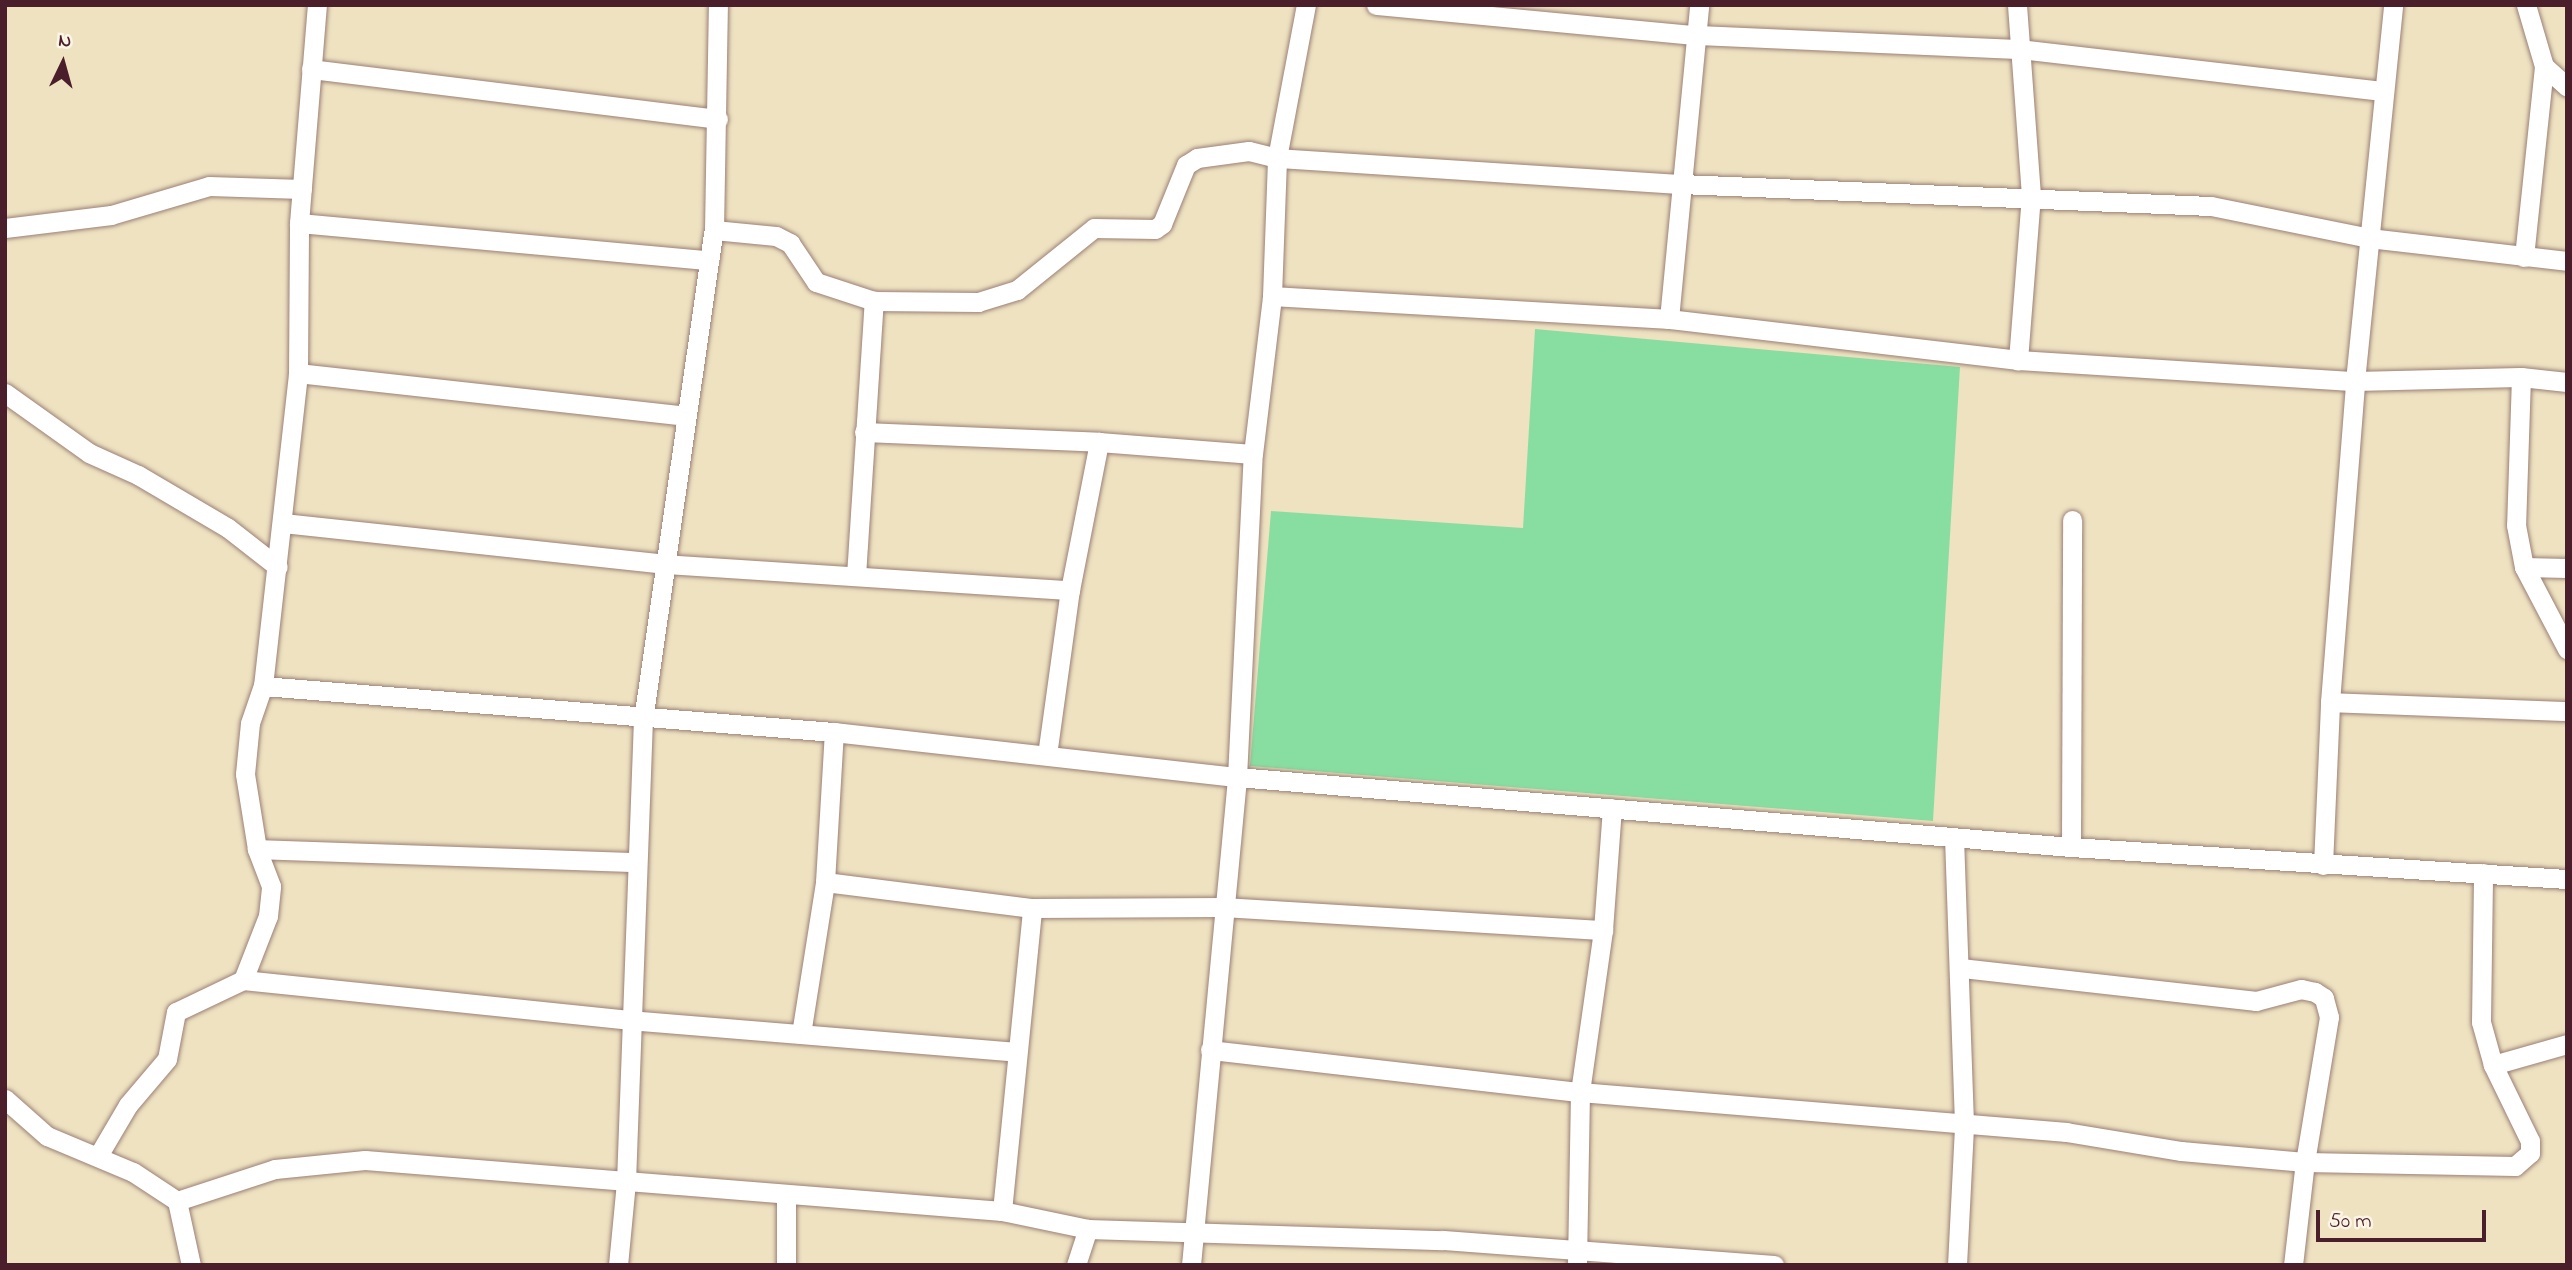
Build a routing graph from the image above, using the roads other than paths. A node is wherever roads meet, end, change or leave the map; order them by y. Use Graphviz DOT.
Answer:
graph roads {
  1 [pos="317,5"];
  2 [pos="718,5"];
  3 [pos="1306,5"];
  4 [pos="1376,5"];
  5 [pos="1699,5"];
  6 [pos="2017,5"];
  7 [pos="2393,5"];
  8 [pos="2526,5"];
  9 [pos="1696,35"];
  10 [pos="2019,49"];
  11 [pos="2544,66"];
  12 [pos="312,69"];
  13 [pos="2567,87"];
  14 [pos="2384,91"];
  15 [pos="718,119"];
  16 [pos="1278,158"];
  17 [pos="1681,184"];
  18 [pos="302,189"];
  19 [pos="2031,195"];
  20 [pos="299,223"];
  21 [pos="5,228"];
  22 [pos="714,230"];
  23 [pos="2369,238"];
  24 [pos="2524,257"];
  25 [pos="709,260"];
  26 [pos="2567,261"];
  27 [pos="1272,296"];
  28 [pos="874,301"];
  29 [pos="1669,320"];
  30 [pos="2018,360"];
  31 [pos="298,373"];
  32 [pos="2521,377"];
  33 [pos="2356,381"];
  34 [pos="2567,382"];
  35 [pos="5,393"];
  36 [pos="685,416"];
  37 [pos="864,432"];
  38 [pos="1099,442"];
  39 [pos="1253,454"];
  40 [pos="2072,520"];
  41 [pos="283,523"];
  42 [pos="664,564"];
  43 [pos="278,567"];
  44 [pos="2524,567"];
  45 [pos="2567,568"];
  46 [pos="856,576"];
  47 [pos="1070,590"];
  48 [pos="2567,649"];
  49 [pos="263,687"];
  50 [pos="2330,702"];
  51 [pos="2567,711"];
  52 [pos="643,720"];
  53 [pos="834,732"];
  54 [pos="1047,755"];
  55 [pos="1237,777"];
  56 [pos="1612,808"];
  57 [pos="1954,837"];
  58 [pos="2071,846"];
  59 [pos="257,849"];
  60 [pos="636,862"];
  61 [pos="2323,865"];
  62 [pos="2483,873"];
  63 [pos="2567,879"];
  64 [pos="825,882"];
  65 [pos="1224,907"];
  66 [pos="1032,908"];
  67 [pos="1603,930"];
  68 [pos="1961,968"];
  69 [pos="243,980"];
  70 [pos="629,1020"];
  71 [pos="801,1034"];
  72 [pos="2567,1044"];
  73 [pos="1210,1050"];
  74 [pos="1017,1052"];
  75 [pos="2493,1065"];
  76 [pos="1580,1091"];
  77 [pos="5,1099"];
  78 [pos="1964,1127"];
  79 [pos="98,1156"];
  80 [pos="2305,1162"];
  81 [pos="626,1182"];
  82 [pos="786,1194"];
  83 [pos="177,1201"];
  84 [pos="1002,1211"];
  85 [pos="1088,1229"];
  86 [pos="1191,1234"];
  87 [pos="1577,1259"];
  88 [pos="191,1265"];
  89 [pos="618,1265"];
  90 [pos="786,1265"];
  91 [pos="1076,1265"];
  92 [pos="1191,1265"];
  93 [pos="1774,1265"];
  94 [pos="1957,1265"];
  95 [pos="2293,1265"];
  1 -- 12 [label="street"];
  2 -- 15 [label="street"];
  3 -- 16 [label="street"];
  4 -- 9 [label="street"];
  5 -- 9 [label="street"];
  6 -- 10 [label="street"];
  7 -- 14 [label="street"];
  8 -- 11 [label="street"];
  9 -- 10 [label="street"];
  9 -- 17 [label="street"];
  10 -- 14 [label="street"];
  10 -- 19 [label="street"];
  11 -- 13 [label="street"];
  11 -- 24 [label="street"];
  12 -- 15 [label="street"];
  12 -- 18 [label="street"];
  14 -- 23 [label="street"];
  15 -- 22 [label="street"];
  16 -- 17 [label="street"];
  16 -- 27 [label="street"];
  16 -- 28 [label="street"];
  17 -- 19 [label="street"];
  17 -- 29 [label="street"];
  18 -- 20 [label="street"];
  18 -- 21 [label="street"];
  19 -- 23 [label="street"];
  19 -- 30 [label="street"];
  20 -- 25 [label="street"];
  20 -- 31 [label="street"];
  22 -- 25 [label="street"];
  22 -- 28 [label="street"];
  23 -- 24 [label="street"];
  23 -- 33 [label="street"];
  24 -- 26 [label="street"];
  25 -- 36 [label="street"];
  27 -- 29 [label="street"];
  27 -- 39 [label="street"];
  28 -- 37 [label="street"];
  29 -- 30 [label="street"];
  30 -- 33 [label="street"];
  31 -- 36 [label="street"];
  31 -- 41 [label="street"];
  32 -- 33 [label="street"];
  32 -- 34 [label="street"];
  32 -- 44 [label="street"];
  33 -- 50 [label="street"];
  35 -- 43 [label="street"];
  36 -- 42 [label="street"];
  37 -- 38 [label="street"];
  37 -- 46 [label="street"];
  38 -- 39 [label="street"];
  38 -- 47 [label="street"];
  39 -- 55 [label="street"];
  40 -- 58 [label="street"];
  41 -- 42 [label="street"];
  41 -- 43 [label="street"];
  42 -- 46 [label="street"];
  42 -- 52 [label="street"];
  43 -- 49 [label="street"];
  44 -- 45 [label="street"];
  44 -- 48 [label="street"];
  46 -- 47 [label="street"];
  47 -- 54 [label="street"];
  49 -- 52 [label="street"];
  49 -- 59 [label="street"];
  50 -- 51 [label="street"];
  50 -- 61 [label="street"];
  52 -- 53 [label="street"];
  52 -- 60 [label="street"];
  53 -- 54 [label="street"];
  53 -- 64 [label="street"];
  54 -- 55 [label="street"];
  55 -- 56 [label="street"];
  55 -- 65 [label="street"];
  56 -- 57 [label="street"];
  56 -- 67 [label="street"];
  57 -- 58 [label="street"];
  57 -- 68 [label="street"];
  58 -- 61 [label="street"];
  59 -- 60 [label="street"];
  59 -- 69 [label="street"];
  60 -- 70 [label="street"];
  61 -- 62 [label="street"];
  62 -- 63 [label="street"];
  62 -- 75 [label="street"];
  64 -- 66 [label="street"];
  64 -- 71 [label="street"];
  65 -- 66 [label="street"];
  65 -- 67 [label="street"];
  65 -- 73 [label="street"];
  66 -- 74 [label="street"];
  67 -- 76 [label="street"];
  68 -- 78 [label="street"];
  68 -- 80 [label="street"];
  69 -- 70 [label="street"];
  69 -- 79 [label="street"];
  70 -- 71 [label="street"];
  70 -- 81 [label="street"];
  71 -- 74 [label="street"];
  72 -- 75 [label="street"];
  73 -- 76 [label="street"];
  73 -- 86 [label="street"];
  74 -- 84 [label="street"];
  75 -- 80 [label="street"];
  76 -- 78 [label="street"];
  76 -- 87 [label="street"];
  77 -- 79 [label="street"];
  78 -- 80 [label="street"];
  78 -- 94 [label="street"];
  79 -- 83 [label="street"];
  80 -- 95 [label="street"];
  81 -- 82 [label="street"];
  81 -- 83 [label="street"];
  81 -- 89 [label="street"];
  82 -- 84 [label="street"];
  82 -- 90 [label="street"];
  83 -- 88 [label="street"];
  84 -- 85 [label="street"];
  85 -- 86 [label="street"];
  85 -- 91 [label="street"];
  86 -- 87 [label="street"];
  86 -- 92 [label="street"];
  87 -- 93 [label="street"];
}
